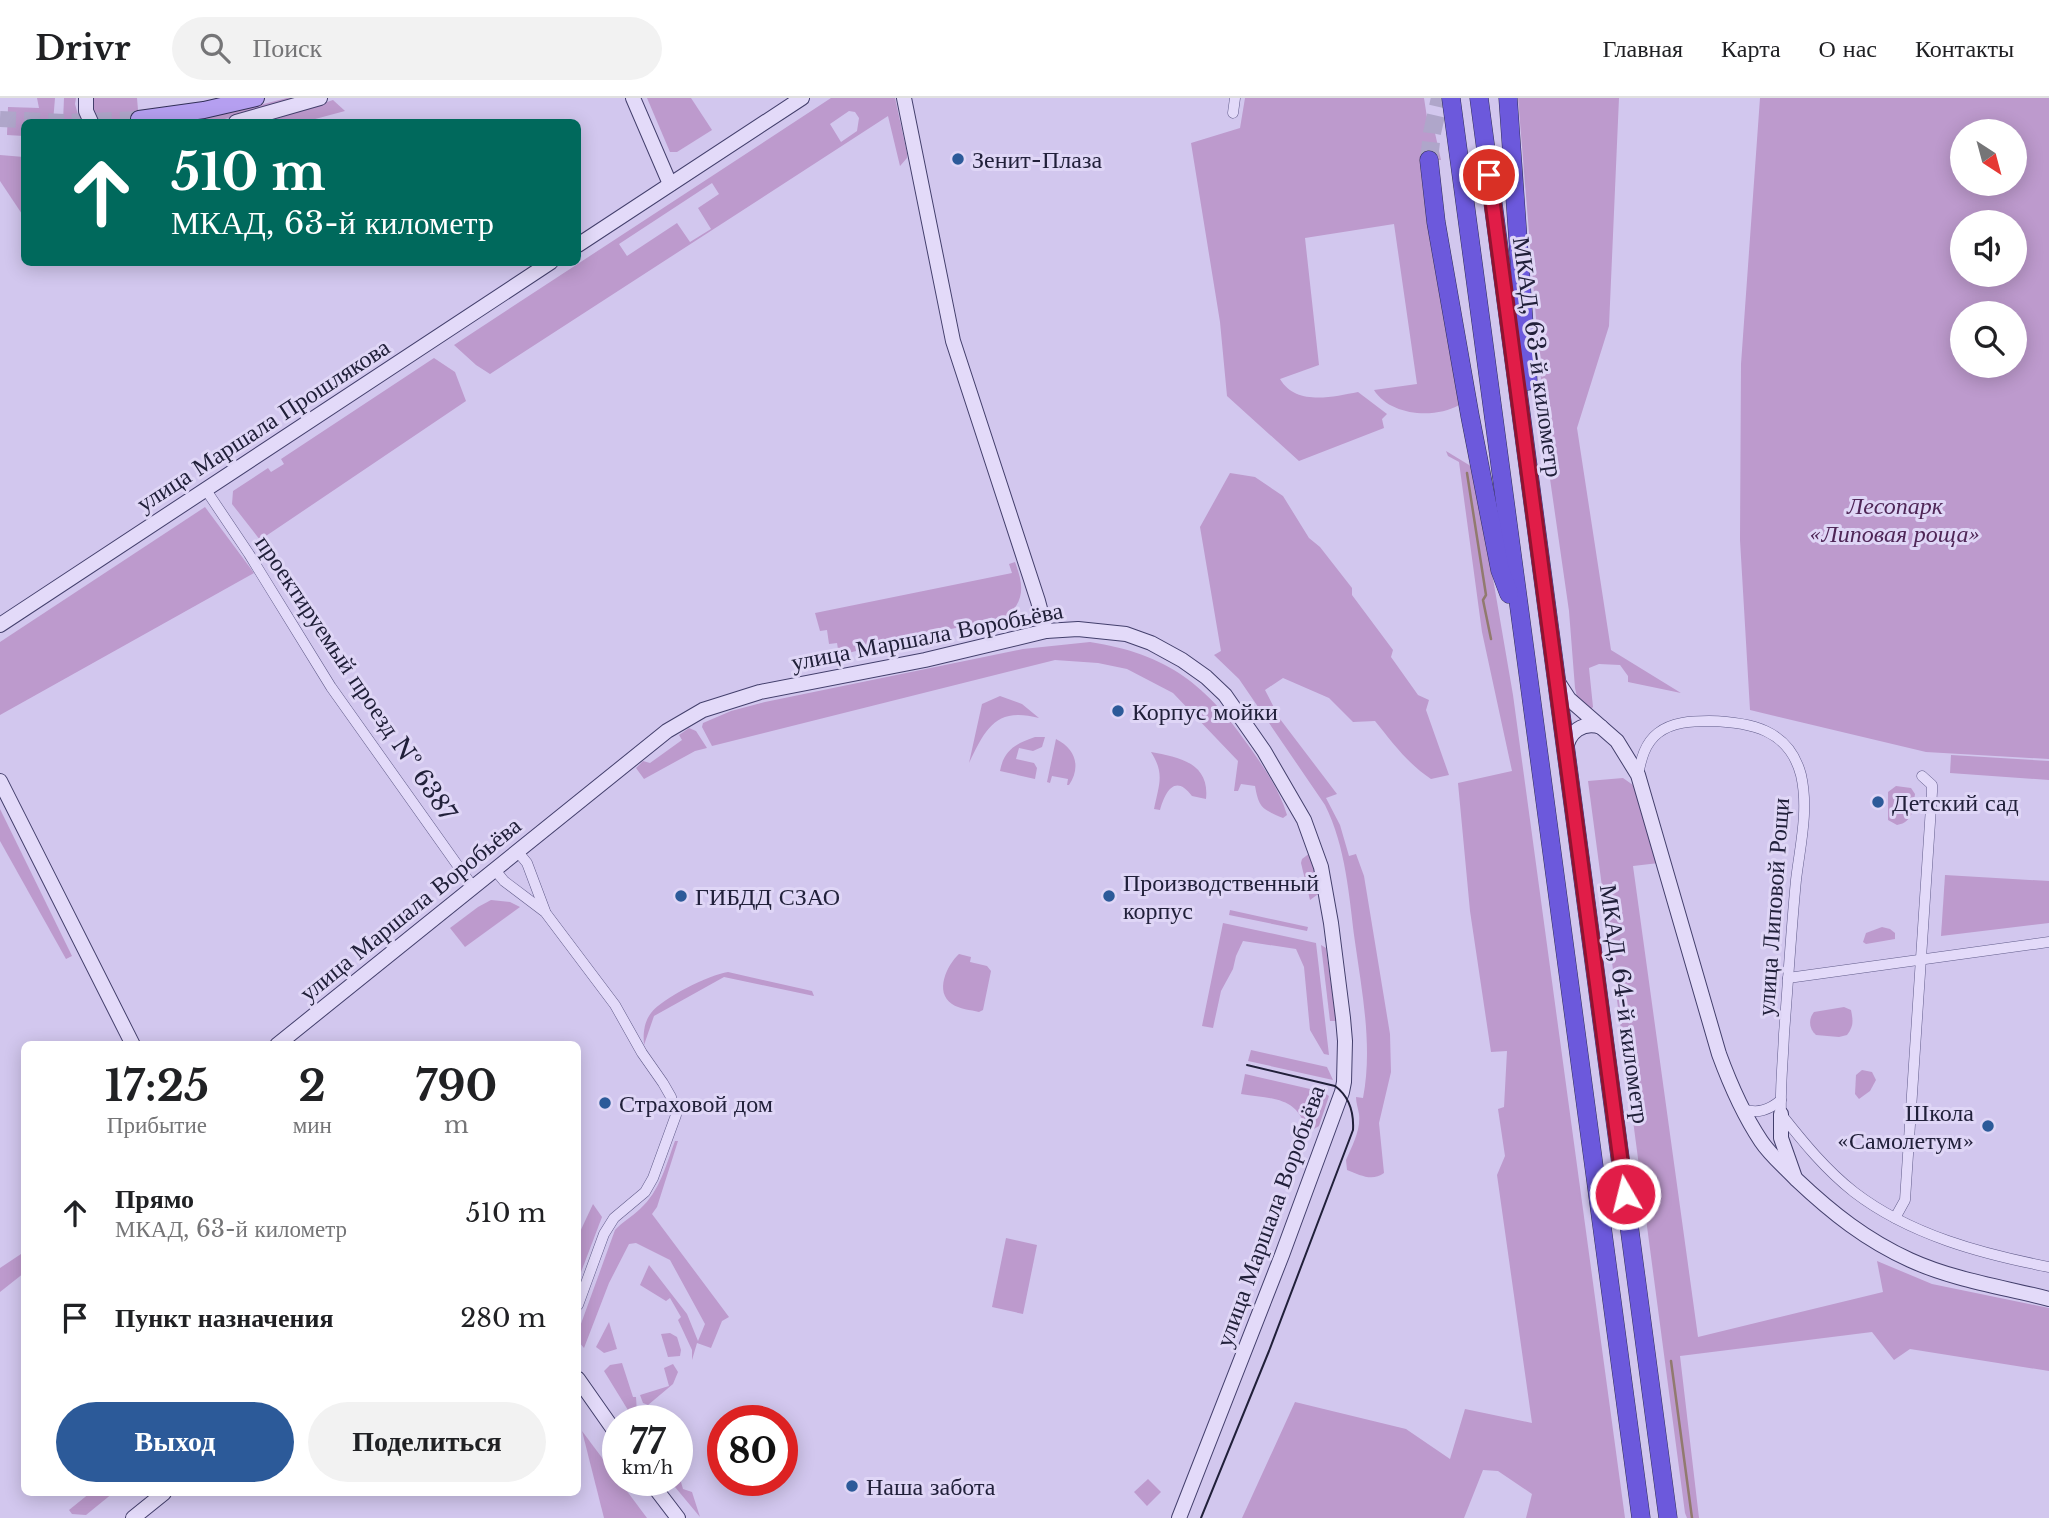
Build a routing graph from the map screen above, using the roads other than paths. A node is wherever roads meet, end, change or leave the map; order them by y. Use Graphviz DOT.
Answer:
graph roads {
  1 [pos="86,98"];
  2 [pos="256,98"];
  3 [pos="320,98"];
  4 [pos="634,98"];
  5 [pos="802,98"];
  6 [pos="904,98"];
  7 [pos="1236,98"];
  8 [pos="1451,98"];
  9 [pos="1479,98"];
  10 [pos="1508,98"];
  11 [pos="1233,114"];
  12 [pos="90,119"];
  13 [pos="139,119"];
  14 [pos="246,119"];
  15 [pos="1429,160"];
  16 [pos="670,184"];
  17 [pos="581,243"];
  18 [pos="545,266"];
  19 [pos="1527,451"];
  20 [pos="206,490"];
  21 [pos="1537,539"];
  22 [pos="0,625"];
  23 [pos="1521,627"];
  24 [pos="1046,631"];
  25 [pos="1556,677"];
  26 [pos="1601,727"];
  27 [pos="1566,752"];
  28 [pos="1643,754"];
  29 [pos="1628,755"];
  30 [pos="1638,775"];
  31 [pos="1922,776"];
  32 [pos="3,785"];
  33 [pos="518,852"];
  34 [pos="495,870"];
  35 [pos="473,887"];
  36 [pos="545,912"];
  37 [pos="2049,942"];
  38 [pos="1921,959"];
  39 [pos="1788,978"];
  40 [pos="131,1041"];
  41 [pos="282,1041"];
  42 [pos="1781,1107"];
  43 [pos="1743,1110"];
  44 [pos="1795,1177"];
  45 [pos="1895,1218"];
  46 [pos="2049,1267"];
  47 [pos="581,1297"];
  48 [pos="2049,1299"];
  49 [pos="581,1383"];
  50 [pos="602,1413"];
  51 [pos="160,1496"];
  52 [pos="661,1496"];
  53 [pos="133,1518"];
  54 [pos="678,1518"];
  55 [pos="1179,1518"];
  56 [pos="1641,1518"];
  57 [pos="1668,1518"];
  1 -- 12 [label="street"];
  2 -- 13 [label="main road"];
  3 -- 14 [label="street"];
  4 -- 16 [label="street"];
  5 -- 16 [label="street"];
  6 -- 24 [label="street"];
  7 -- 11 [label="street"];
  8 -- 23 [label="highway"];
  9 -- 19 [label="highway, МКАД, 63-й километр"];
  10 -- 19 [label="highway"];
  15 -- 23 [label="highway"];
  16 -- 17 [label="street"];
  18 -- 20 [label="street, улица Маршала Прошлякова"];
  19 -- 21 [label="highway, МКАД, 63-й километр"];
  20 -- 22 [label="street, улица Маршала Прошлякова"];
  20 -- 35 [label="street, проектируемый проезд № 6387"];
  21 -- 25 [label="highway, МКАД, 64-й километр"];
  23 -- 56 [label="highway"];
  24 -- 33 [label="street, улица Маршала Воробьёва"];
  24 -- 55 [label="street, улица Маршала Воробьёва"];
  25 -- 26 [label="street"];
  25 -- 27 [label="highway, МКАД, 64-й километр"];
  26 -- 27 [label="street"];
  26 -- 29 [label="street"];
  27 -- 57 [label="highway, МКАД, 64-й километр"];
  28 -- 29 [label="street"];
  28 -- 30 [label="street, улица Липовой Рощи"];
  28 -- 39 [label="street, улица Липовой Рощи"];
  29 -- 30 [label="street"];
  30 -- 43 [label="street"];
  31 -- 38 [label="street"];
  32 -- 40 [label="street"];
  33 -- 34 [label="street, улица Маршала Воробьёва"];
  33 -- 36 [label="street"];
  34 -- 35 [label="street, улица Маршала Воробьёва"];
  34 -- 36 [label="street"];
  35 -- 41 [label="street, улица Маршала Воробьёва"];
  36 -- 47 [label="street"];
  37 -- 38 [label="street"];
  38 -- 39 [label="street"];
  38 -- 45 [label="street"];
  39 -- 42 [label="street, улица Липовой Рощи"];
  42 -- 43 [label="street"];
  42 -- 44 [label="street"];
  42 -- 45 [label="street"];
  43 -- 44 [label="street"];
  44 -- 48 [label="street"];
  45 -- 46 [label="street"];
  49 -- 50 [label="street"];
  51 -- 53 [label="street"];
  52 -- 54 [label="street"];
}
